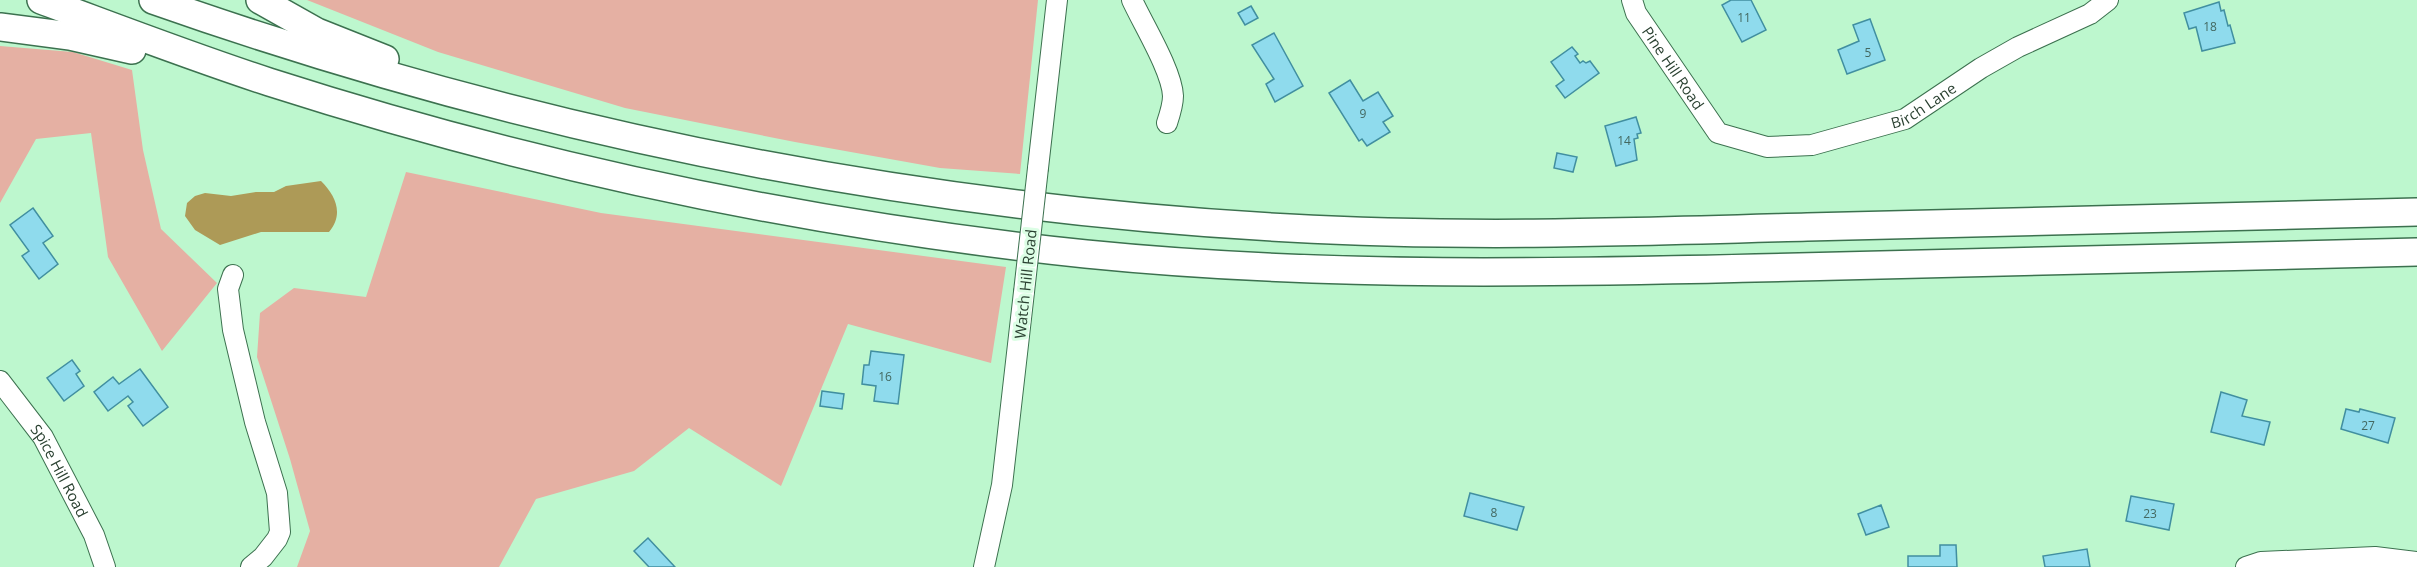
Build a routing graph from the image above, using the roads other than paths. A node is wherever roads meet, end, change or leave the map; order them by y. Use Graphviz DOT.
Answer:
graph roads {
  1 [pos="41,0"];
  2 [pos="153,0"];
  3 [pos="260,0"];
  4 [pos="1058,0"];
  5 [pos="1132,0"];
  6 [pos="1632,0"];
  7 [pos="2109,0"];
  8 [pos="0,27"];
  9 [pos="354,108"];
  10 [pos="1167,123"];
  11 [pos="593,129"];
  12 [pos="1718,133"];
  13 [pos="2417,212"];
  14 [pos="2417,252"];
  15 [pos="233,275"];
  16 [pos="0,381"];
  17 [pos="2417,562"];
  18 [pos="105,567"];
  19 [pos="251,567"];
  20 [pos="984,567"];
  21 [pos="2246,567"];
  1 -- 9 [label="highway"];
  2 -- 11 [label="highway"];
  3 -- 11 [label="highway"];
  4 -- 20 [label="street, Watch Hill Road, bridge"];
  5 -- 10 [label="street"];
  6 -- 12 [label="street, Pine Hill Road"];
  7 -- 12 [label="street, Birch Lane"];
  8 -- 9 [label="highway"];
  9 -- 14 [label="highway"];
  11 -- 13 [label="highway"];
  15 -- 19 [label="street"];
  16 -- 18 [label="street, Spice Hill Road"];
  17 -- 21 [label="street"];
}
